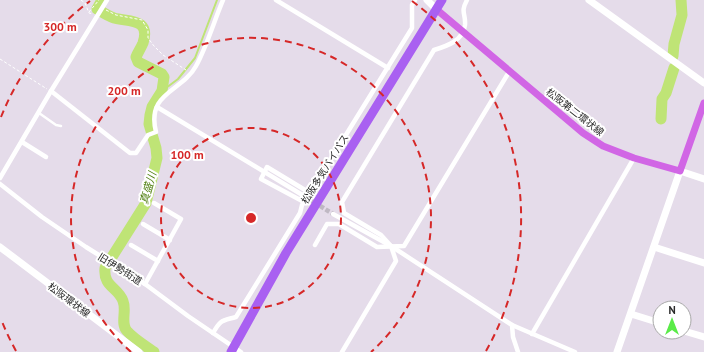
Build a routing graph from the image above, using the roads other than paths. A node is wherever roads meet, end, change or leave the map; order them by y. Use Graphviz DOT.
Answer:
graph roads {
  1 [pos="108,0"];
  2 [pos="223,0"];
  3 [pos="276,0"];
  4 [pos="415,0"];
  5 [pos="427,0"];
  6 [pos="442,0"];
  7 [pos="467,0"];
  8 [pos="589,0"];
  9 [pos="436,9"];
  10 [pos="463,31"];
  11 [pos="388,68"];
  12 [pos="509,72"];
  13 [pos="704,83"];
  14 [pos="50,91"];
  15 [pos="704,103"];
  16 [pos="157,108"];
  17 [pos="38,113"];
  18 [pos="61,126"];
  19 [pos="22,142"];
  20 [pos="46,157"];
  21 [pos="634,158"];
  22 [pos="680,171"];
  23 [pos="264,172"];
  24 [pos="0,178"];
  25 [pos="704,179"];
  26 [pos="0,184"];
  27 [pos="309,199"];
  28 [pos="154,203"];
  29 [pos="333,214"];
  30 [pos="143,224"];
  31 [pos="170,240"];
  32 [pos="131,245"];
  33 [pos="316,245"];
  34 [pos="391,246"];
  35 [pos="654,247"];
  36 [pos="0,248"];
  37 [pos="158,261"];
  38 [pos="704,263"];
  39 [pos="145,284"];
  40 [pos="631,314"];
  41 [pos="652,321"];
  42 [pos="512,325"];
  43 [pos="213,333"];
  44 [pos="692,333"];
  45 [pos="532,334"];
  46 [pos="704,337"];
  47 [pos="235,350"];
  48 [pos="139,352"];
  49 [pos="342,352"];
  50 [pos="518,352"];
  51 [pos="575,352"];
  52 [pos="617,352"];
  1 -- 14 [label="street"];
  2 -- 16 [label="street"];
  3 -- 11 [label="street"];
  4 -- 11 [label="street"];
  5 -- 9 [label="street"];
  6 -- 9 [label="highway, 松阪多気バイパス"];
  7 -- 10 [label="street"];
  8 -- 13 [label="street"];
  9 -- 10 [label="main road, 松阪第二環状線"];
  9 -- 47 [label="highway, 松阪多気バイパス"];
  10 -- 12 [label="main road, 松阪第二環状線"];
  10 -- 34 [label="street"];
  11 -- 23 [label="street"];
  12 -- 21 [label="main road, 松阪第二環状線"];
  12 -- 34 [label="street"];
  14 -- 16 [label="street"];
  14 -- 17 [label="street"];
  15 -- 22 [label="main road"];
  16 -- 23 [label="street"];
  17 -- 18 [label="lane"];
  17 -- 19 [label="street"];
  19 -- 20 [label="street"];
  19 -- 24 [label="street"];
  21 -- 22 [label="main road, 松阪第二環状線"];
  21 -- 45 [label="street"];
  22 -- 25 [label="street"];
  22 -- 35 [label="street"];
  23 -- 27 [label="street"];
  23 -- 43 [label="street"];
  26 -- 39 [label="street, 旧伊勢街道"];
  28 -- 31 [label="street"];
  29 -- 34 [label="street"];
  30 -- 31 [label="street"];
  31 -- 37 [label="street"];
  32 -- 37 [label="street"];
  33 -- 34 [label="street"];
  34 -- 42 [label="street"];
  34 -- 49 [label="street"];
  35 -- 38 [label="street"];
  35 -- 40 [label="street"];
  36 -- 48 [label="street, 松阪環状線"];
  37 -- 39 [label="street"];
  39 -- 43 [label="street, 旧伊勢街道"];
  40 -- 41 [label="street"];
  40 -- 52 [label="street"];
  42 -- 45 [label="street"];
  42 -- 50 [label="street"];
  43 -- 47 [label="street, 旧伊勢街道"];
  44 -- 46 [label="street"];
  45 -- 51 [label="street"];
}
